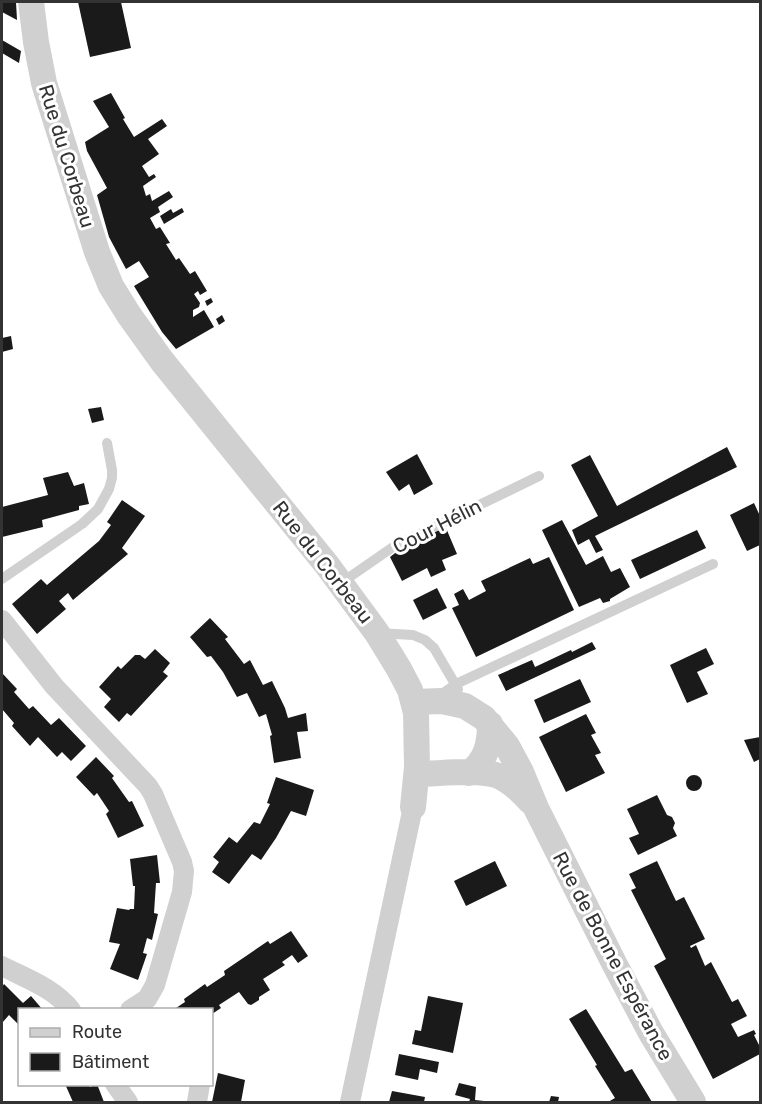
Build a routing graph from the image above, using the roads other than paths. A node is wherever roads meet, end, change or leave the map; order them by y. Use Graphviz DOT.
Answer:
graph roads {
  1 [pos="32,2"];
  2 [pos="107,443"];
  3 [pos="538,476"];
  4 [pos="713,564"];
  5 [pos="2,579"];
  6 [pos="340,583"];
  7 [pos="2,620"];
  8 [pos="377,633"];
  9 [pos="461,695"];
  10 [pos="424,701"];
  11 [pos="490,724"];
  12 [pos="469,773"];
  13 [pos="417,774"];
  14 [pos="413,807"];
  15 [pos="536,808"];
  16 [pos="2,966"];
  17 [pos="69,1008"];
  18 [pos="133,1008"];
  19 [pos="116,1086"];
  20 [pos="200,1086"];
  21 [pos="128,1102"];
  22 [pos="197,1102"];
  23 [pos="351,1102"];
  24 [pos="693,1102"];
  1 -- 6 [label="street, Rue du Corbeau"];
  2 -- 5 [label="lane"];
  3 -- 6 [label="lane, Cour Hélin"];
  4 -- 9 [label="lane"];
  6 -- 8 [label="street, Rue du Corbeau"];
  7 -- 18 [label="street"];
  8 -- 9 [label="lane"];
  8 -- 10 [label="street, Rue du Corbeau"];
  9 -- 10 [label="street, Rue de Bonne Espérance"];
  9 -- 11 [label="street, Rue de Bonne Espérance"];
  10 -- 13 [label="street, Rue du Corbeau"];
  11 -- 12 [label="street"];
  11 -- 15 [label="street, Rue de Bonne Espérance"];
  12 -- 13 [label="street, Rue de Bonne Espérance"];
  12 -- 15 [label="street, Rue de Bonne Espérance"];
  13 -- 14 [label="street, Rue du Corbeau"];
  14 -- 23 [label="street, Rue du Corbeau"];
  15 -- 24 [label="street, Rue de Bonne Espérance"];
  16 -- 17 [label="street"];
  19 -- 21 [label="street"];
  20 -- 22 [label="street"];
}
